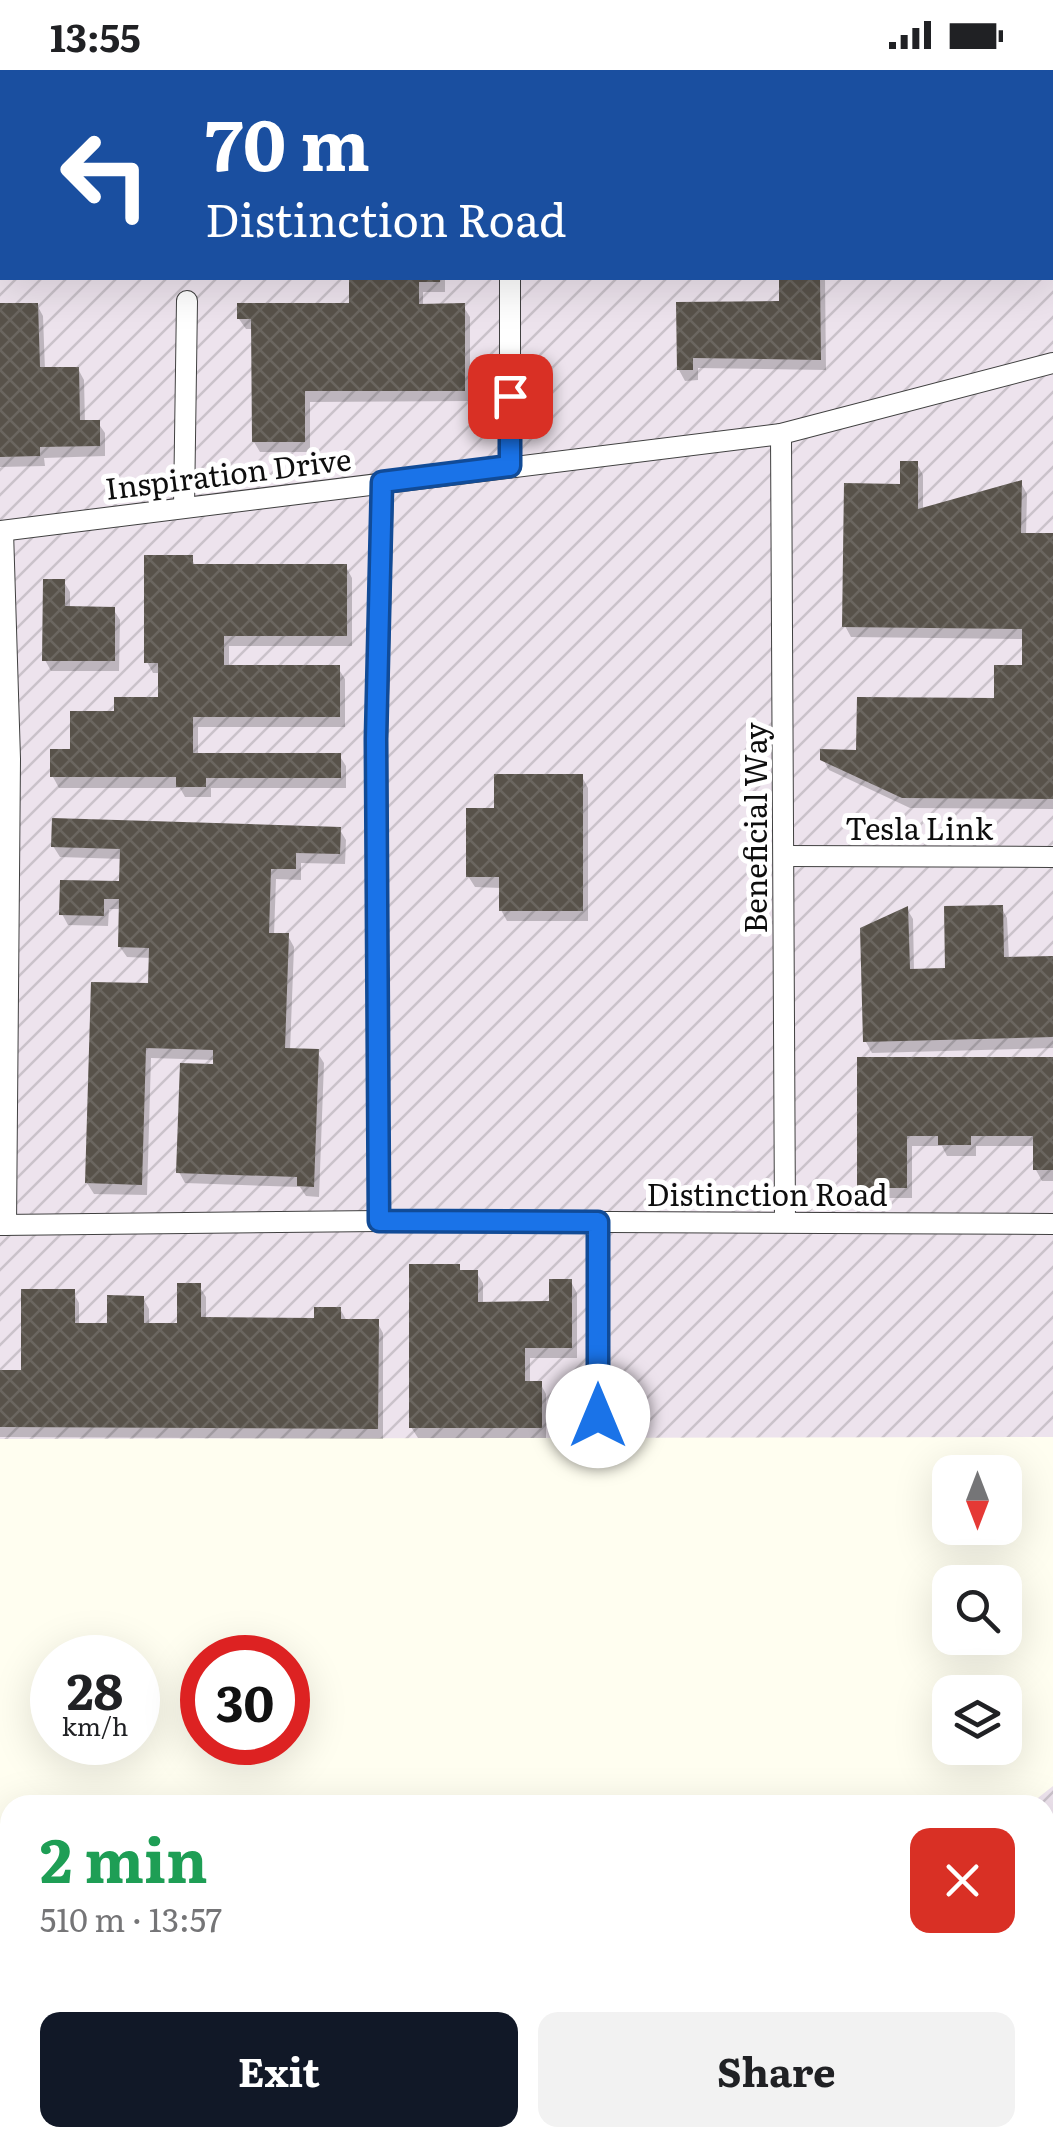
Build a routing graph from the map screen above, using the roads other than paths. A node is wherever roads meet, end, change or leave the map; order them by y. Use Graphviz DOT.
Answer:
graph roads {
  1 [pos="510,280"];
  2 [pos="187,301"];
  3 [pos="1053,364"];
  4 [pos="781,434"];
  5 [pos="510,466"];
  6 [pos="382,482"];
  7 [pos="184,507"];
  8 [pos="1,531"];
  9 [pos="784,856"];
  10 [pos="1053,857"];
  11 [pos="379,1221"];
  12 [pos="598,1222"];
  13 [pos="786,1222"];
  14 [pos="1053,1224"];
  15 [pos="3,1225"];
  16 [pos="598,1416"];
  1 -- 5 [label="street"];
  2 -- 7 [label="street"];
  3 -- 4 [label="street, Inspiration Drive"];
  4 -- 5 [label="street, Inspiration Drive"];
  4 -- 9 [label="street, Beneficial Way"];
  5 -- 6 [label="street, Inspiration Drive"];
  6 -- 7 [label="street, Inspiration Drive"];
  6 -- 11 [label="street"];
  7 -- 8 [label="street, Inspiration Drive"];
  8 -- 15 [label="street"];
  9 -- 10 [label="street, Tesla Link"];
  9 -- 13 [label="street, Beneficial Way"];
  11 -- 12 [label="street, Distinction Road"];
  11 -- 15 [label="street, Distinction Road"];
  12 -- 13 [label="street, Distinction Road"];
  12 -- 16 [label="street"];
  13 -- 14 [label="street, Distinction Road"];
}
